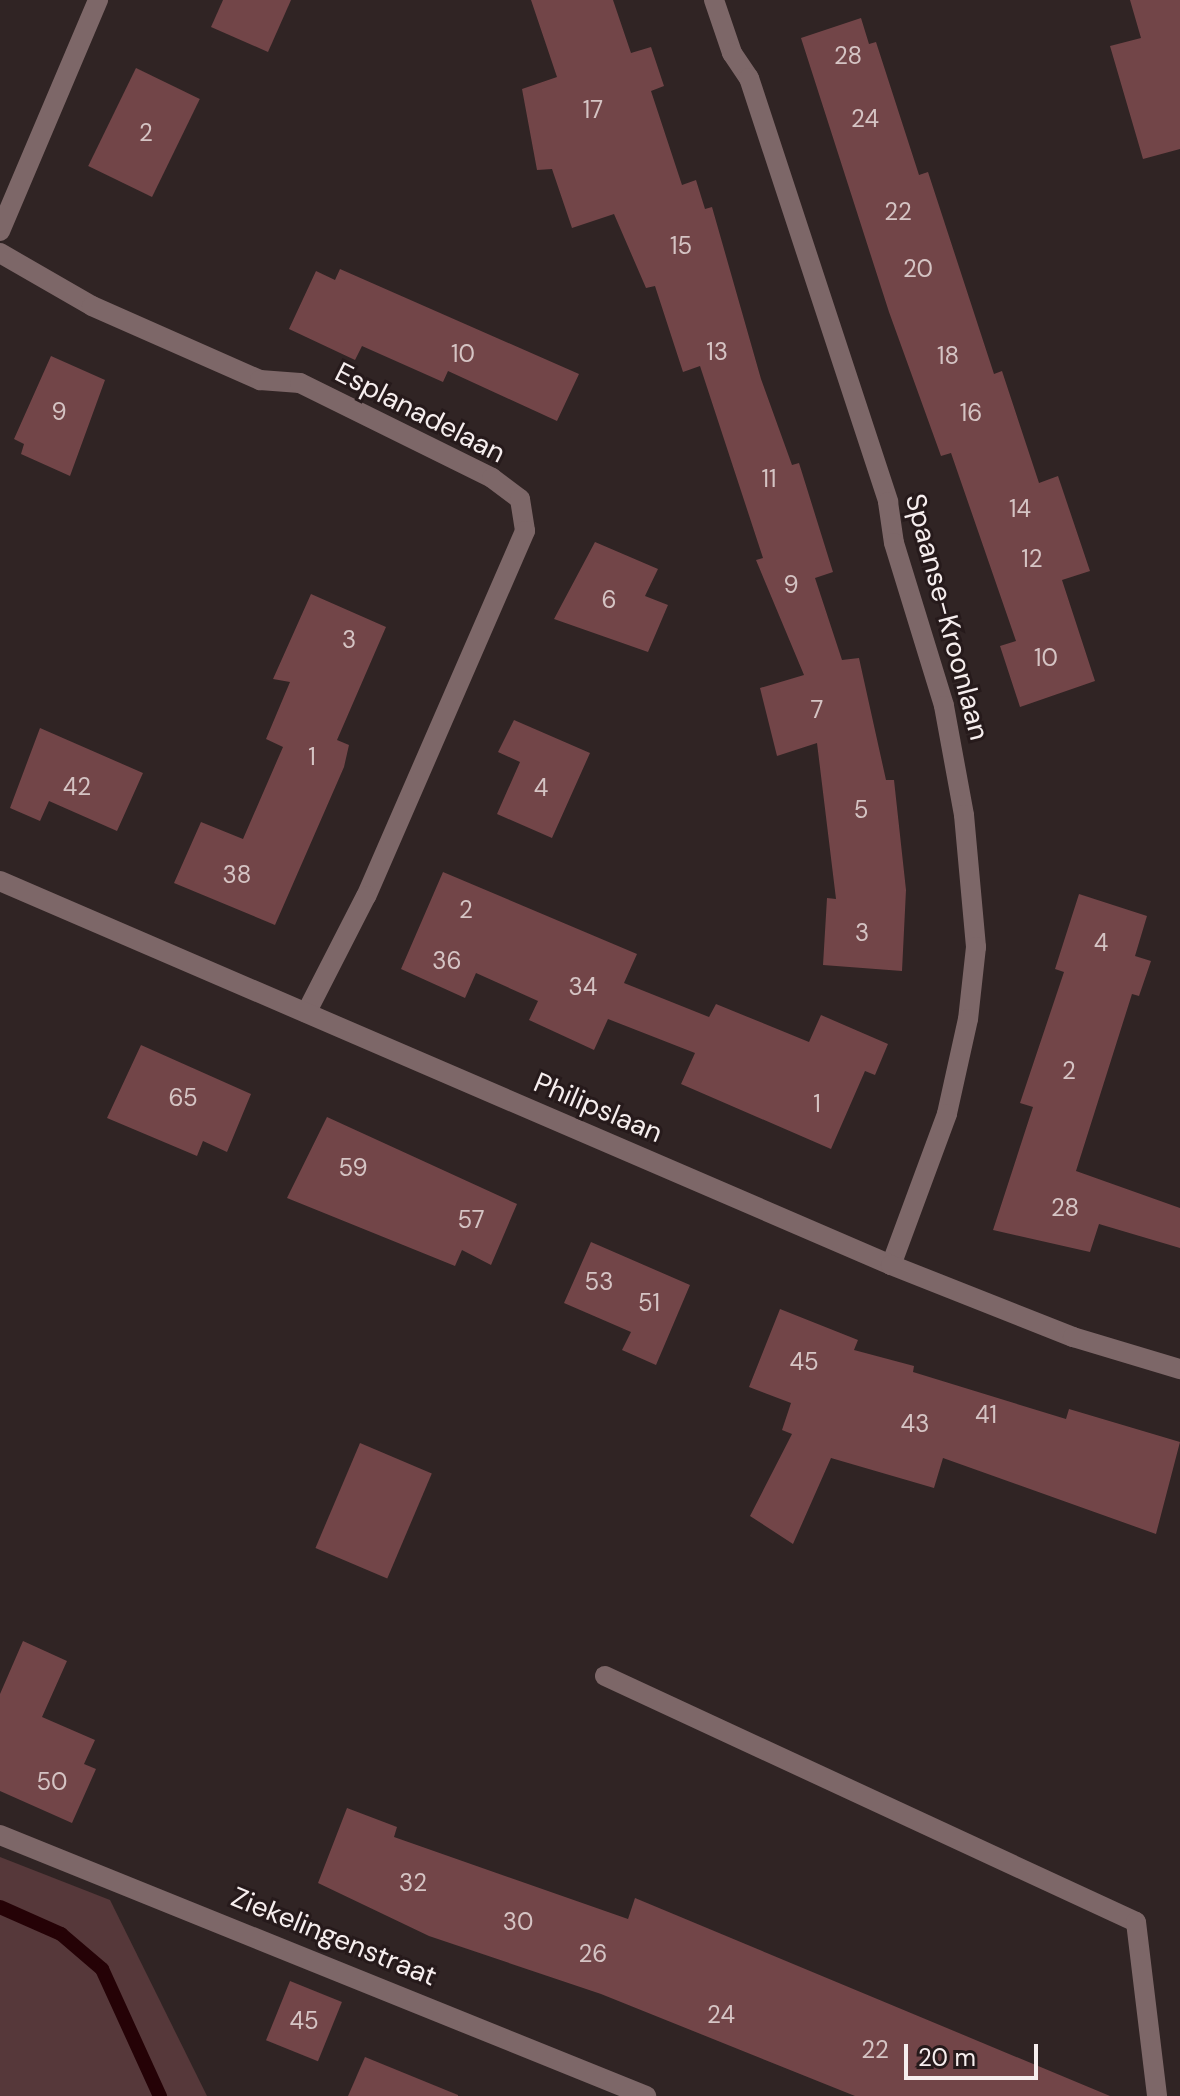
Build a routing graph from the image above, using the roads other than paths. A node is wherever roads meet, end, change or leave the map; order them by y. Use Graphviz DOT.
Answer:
graph roads {
  1 [pos="98,0"];
  2 [pos="714,0"];
  3 [pos="0,231"];
  4 [pos="0,253"];
  5 [pos="0,881"];
  6 [pos="306,1013"];
  7 [pos="891,1265"];
  8 [pos="1180,1369"];
  9 [pos="605,1676"];
  10 [pos="0,1835"];
  11 [pos="646,2096"];
  12 [pos="1157,2096"];
  1 -- 3 [label="street"];
  2 -- 7 [label="street, Spaanse-Kroonlaan"];
  4 -- 6 [label="street, Esplanadelaan"];
  5 -- 6 [label="street, Philipslaan"];
  6 -- 7 [label="street, Philipslaan"];
  7 -- 8 [label="street, Philipslaan"];
  9 -- 12 [label="street"];
  10 -- 11 [label="street, Ziekelingenstraat"];
}
